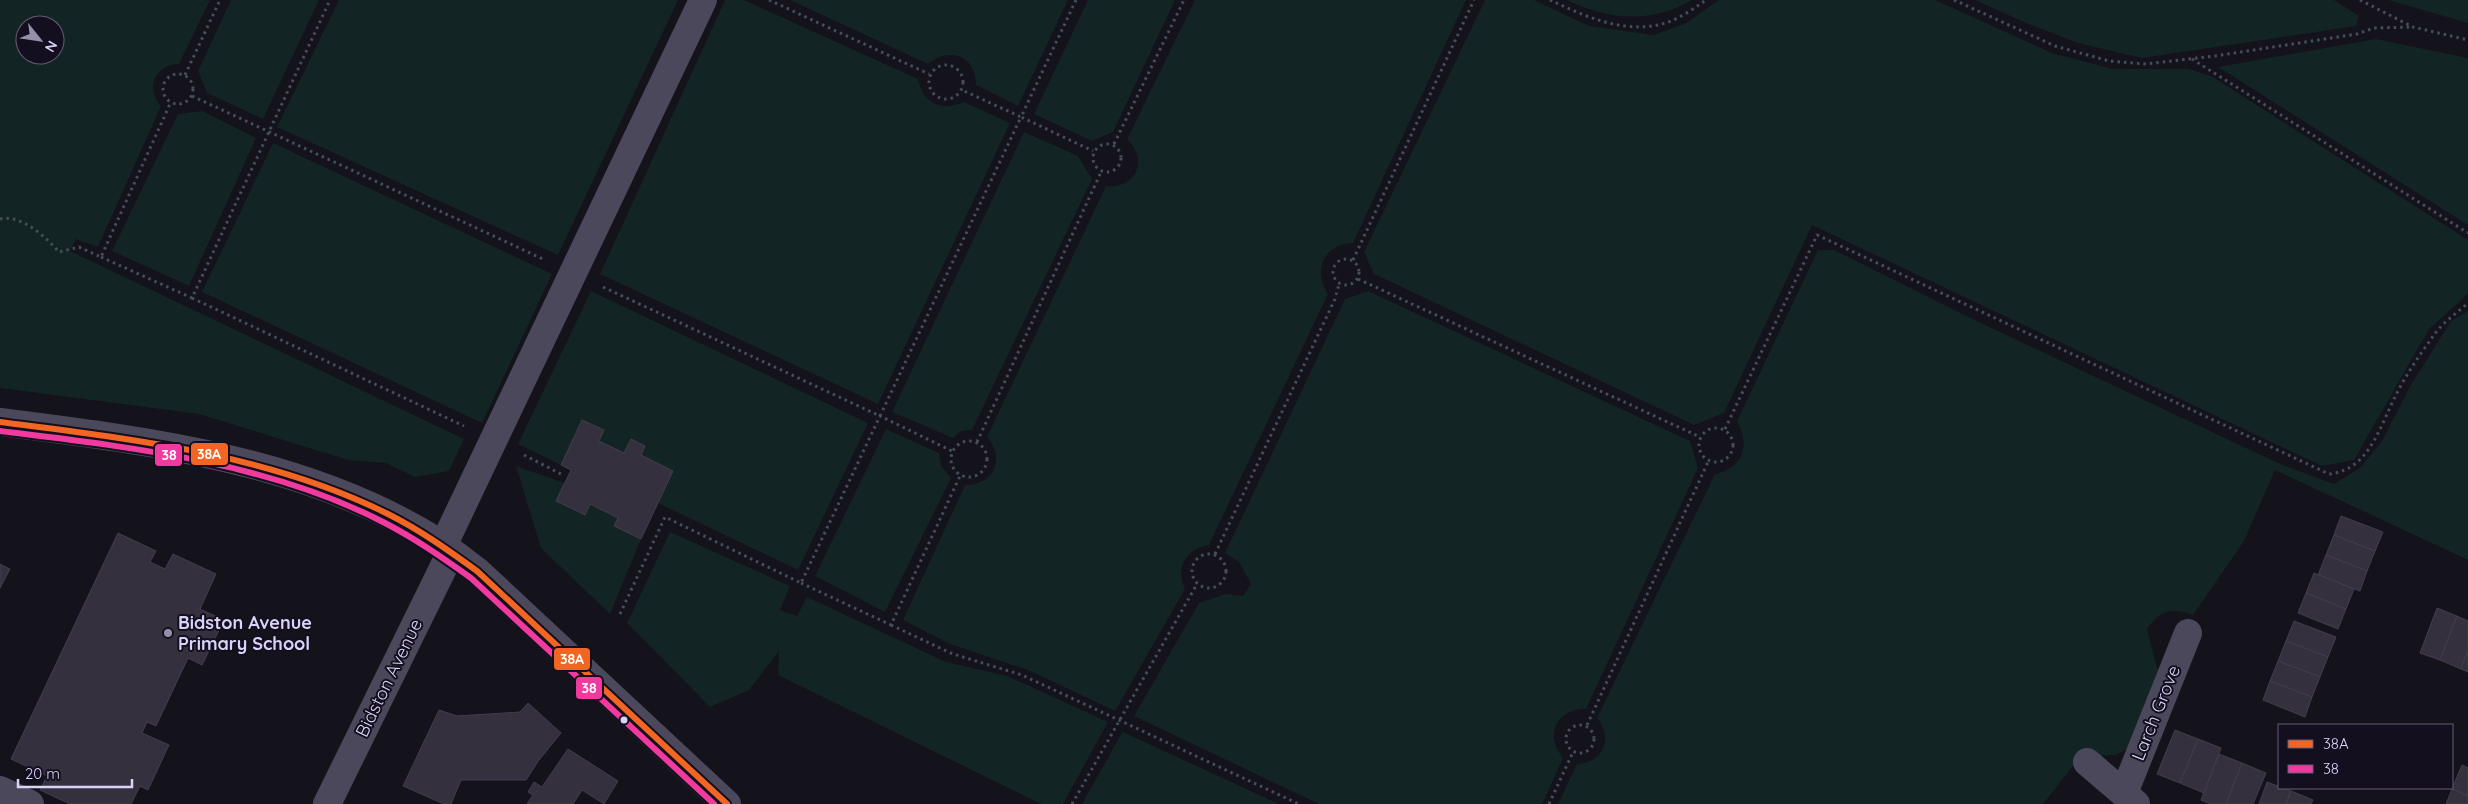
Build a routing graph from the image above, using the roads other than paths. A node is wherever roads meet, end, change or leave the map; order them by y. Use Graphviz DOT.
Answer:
graph roads {
  1 [pos="703,0"];
  2 [pos="0,422"];
  3 [pos="447,549"];
  4 [pos="2188,633"];
  5 [pos="2087,762"];
  6 [pos="0,790"];
  7 [pos="2130,798"];
  8 [pos="30,804"];
  9 [pos="327,804"];
  10 [pos="727,804"];
  1 -- 3 [label="street, Bidston Avenue"];
  2 -- 3 [label="street"];
  3 -- 9 [label="street, Bidston Avenue"];
  3 -- 10 [label="street"];
  4 -- 7 [label="street, Larch Grove"];
  5 -- 7 [label="street, Larch Grove"];
  6 -- 8 [label="street"];
}
